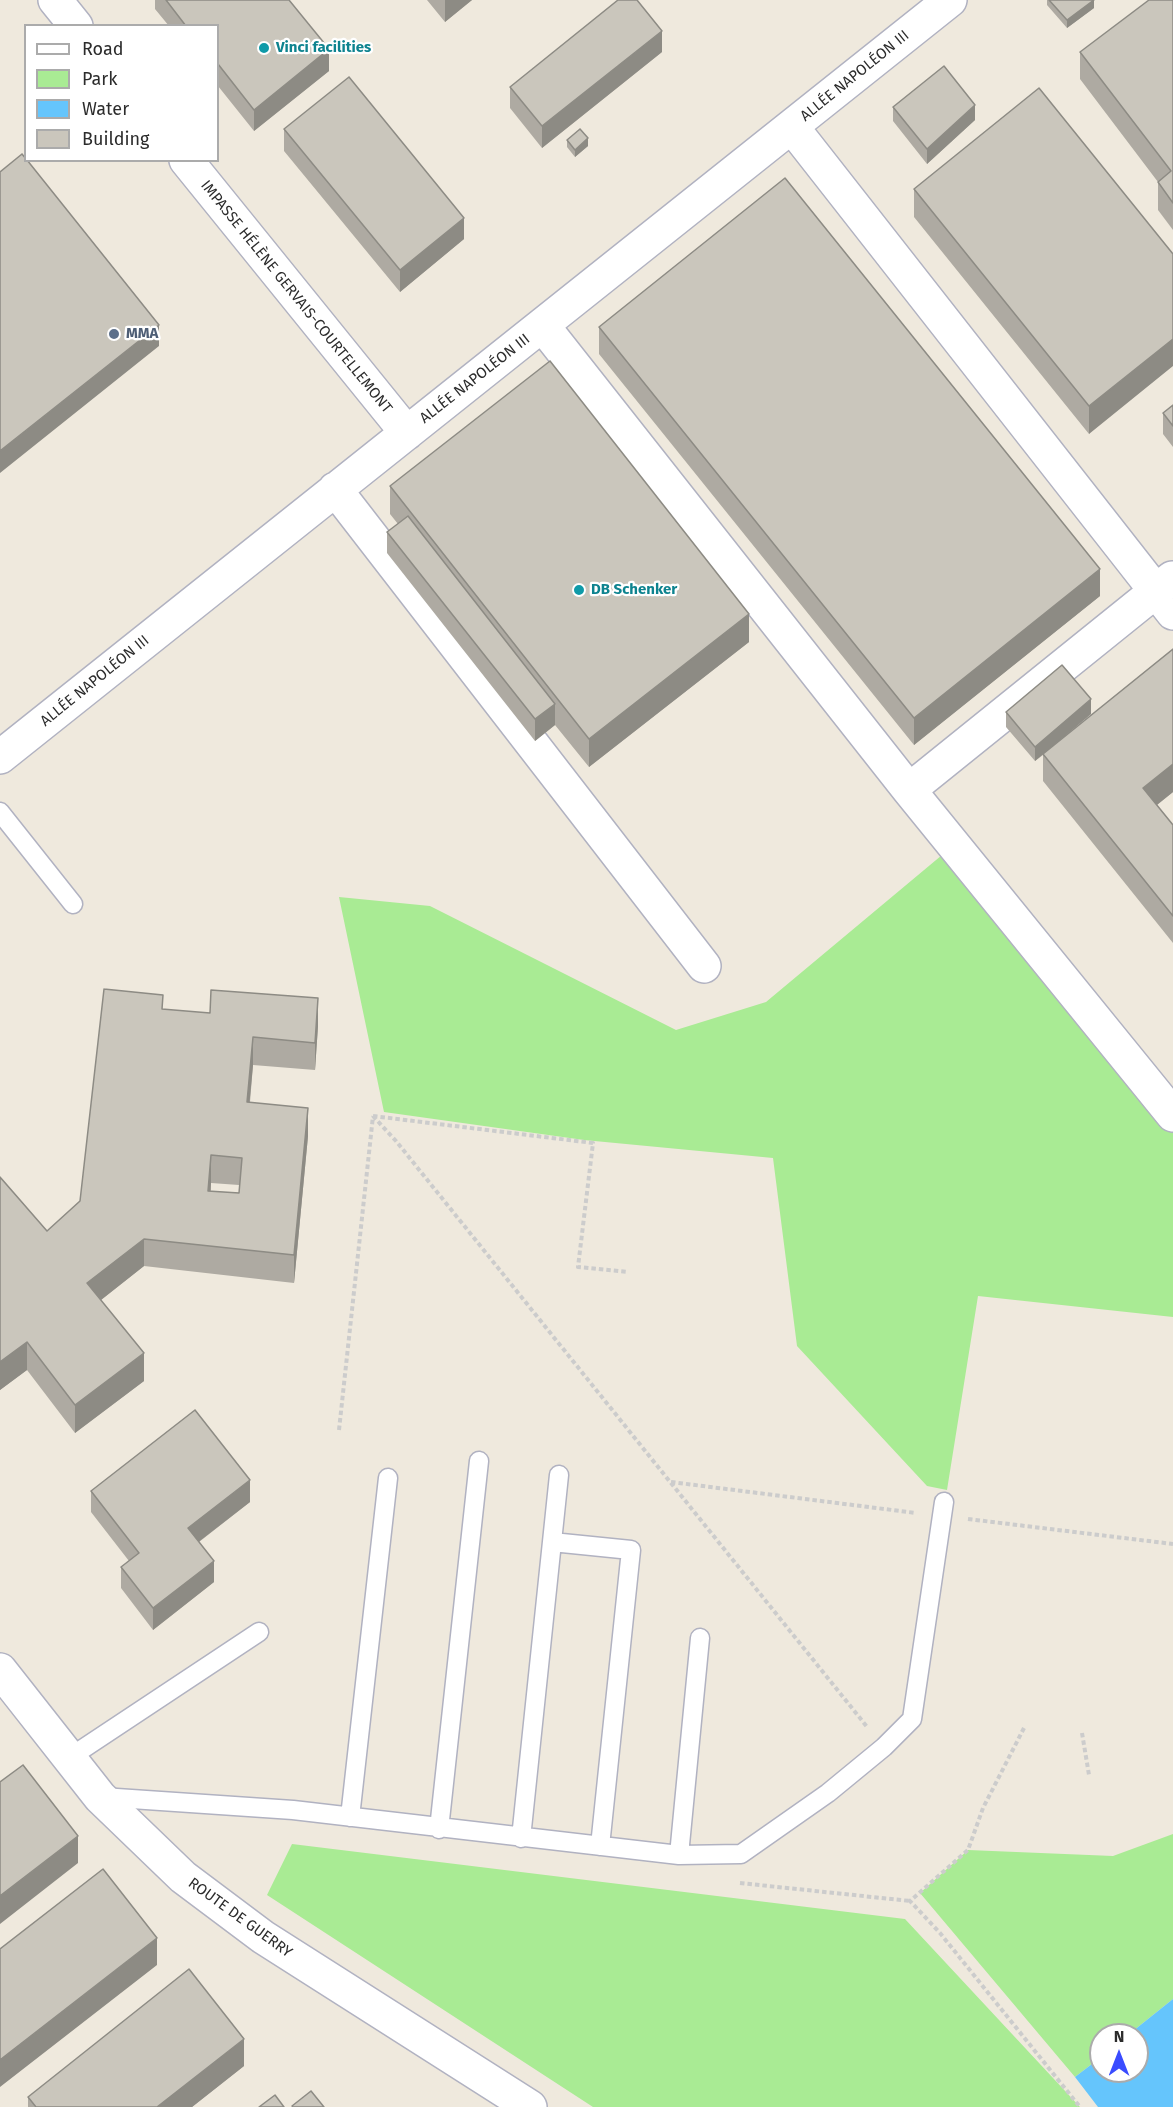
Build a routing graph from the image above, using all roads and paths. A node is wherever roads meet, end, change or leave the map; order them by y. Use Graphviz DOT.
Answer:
graph roads {
  1 [pos="55,0"];
  2 [pos="950,0"];
  3 [pos="74,24"];
  4 [pos="792,127"];
  5 [pos="188,162"];
  6 [pos="543,326"];
  7 [pos="407,433"];
  8 [pos="335,489"];
  9 [pos="1167,593"];
  10 [pos="0,757"];
  11 [pos="909,790"];
  12 [pos="0,812"];
  13 [pos="73,904"];
  14 [pos="704,966"];
  15 [pos="1173,1115"];
  16 [pos="373,1116"];
  17 [pos="628,1272"];
  18 [pos="339,1430"];
  19 [pos="479,1461"];
  20 [pos="559,1476"];
  21 [pos="388,1478"];
  22 [pos="944,1502"];
  23 [pos="552,1542"];
  24 [pos="259,1632"];
  25 [pos="700,1638"];
  26 [pos="0,1670"];
  27 [pos="1024,1728"];
  28 [pos="1082,1733"];
  29 [pos="884,1747"];
  30 [pos="69,1758"];
  31 [pos="1089,1775"];
  32 [pos="100,1797"];
  33 [pos="350,1817"];
  34 [pos="438,1829"];
  35 [pos="521,1838"];
  36 [pos="600,1846"];
  37 [pos="679,1855"];
  38 [pos="530,2107"];
  39 [pos="1080,2107"];
  1 -- 3 [label="street"];
  2 -- 4 [label="street, ALLÉE NAPOLÉON III"];
  4 -- 6 [label="street, ALLÉE NAPOLÉON III"];
  4 -- 9 [label="street"];
  5 -- 7 [label="street, IMPASSE HÉLÈNE GERVAIS-COURTELLEMONT"];
  6 -- 7 [label="street, ALLÉE NAPOLÉON III"];
  6 -- 11 [label="street"];
  7 -- 8 [label="street, ALLÉE NAPOLÉON III"];
  8 -- 10 [label="street, ALLÉE NAPOLÉON III"];
  8 -- 14 [label="street"];
  9 -- 11 [label="street"];
  11 -- 15 [label="street"];
  12 -- 13 [label="lane"];
  16 -- 17 [label="path"];
  16 -- 18 [label="path"];
  16 -- 29 [label="path"];
  19 -- 34 [label="lane"];
  20 -- 23 [label="lane"];
  21 -- 33 [label="lane"];
  22 -- 29 [label="lane"];
  23 -- 35 [label="lane"];
  23 -- 36 [label="lane"];
  24 -- 30 [label="lane"];
  25 -- 37 [label="lane"];
  26 -- 30 [label="street, ROUTE DE GUERRY"];
  27 -- 39 [label="path"];
  28 -- 31 [label="path"];
  29 -- 37 [label="lane"];
  30 -- 32 [label="street, ROUTE DE GUERRY"];
  32 -- 33 [label="lane"];
  32 -- 38 [label="street, ROUTE DE GUERRY"];
  33 -- 34 [label="lane"];
  34 -- 35 [label="lane"];
  35 -- 36 [label="lane"];
  36 -- 37 [label="lane"];
}
